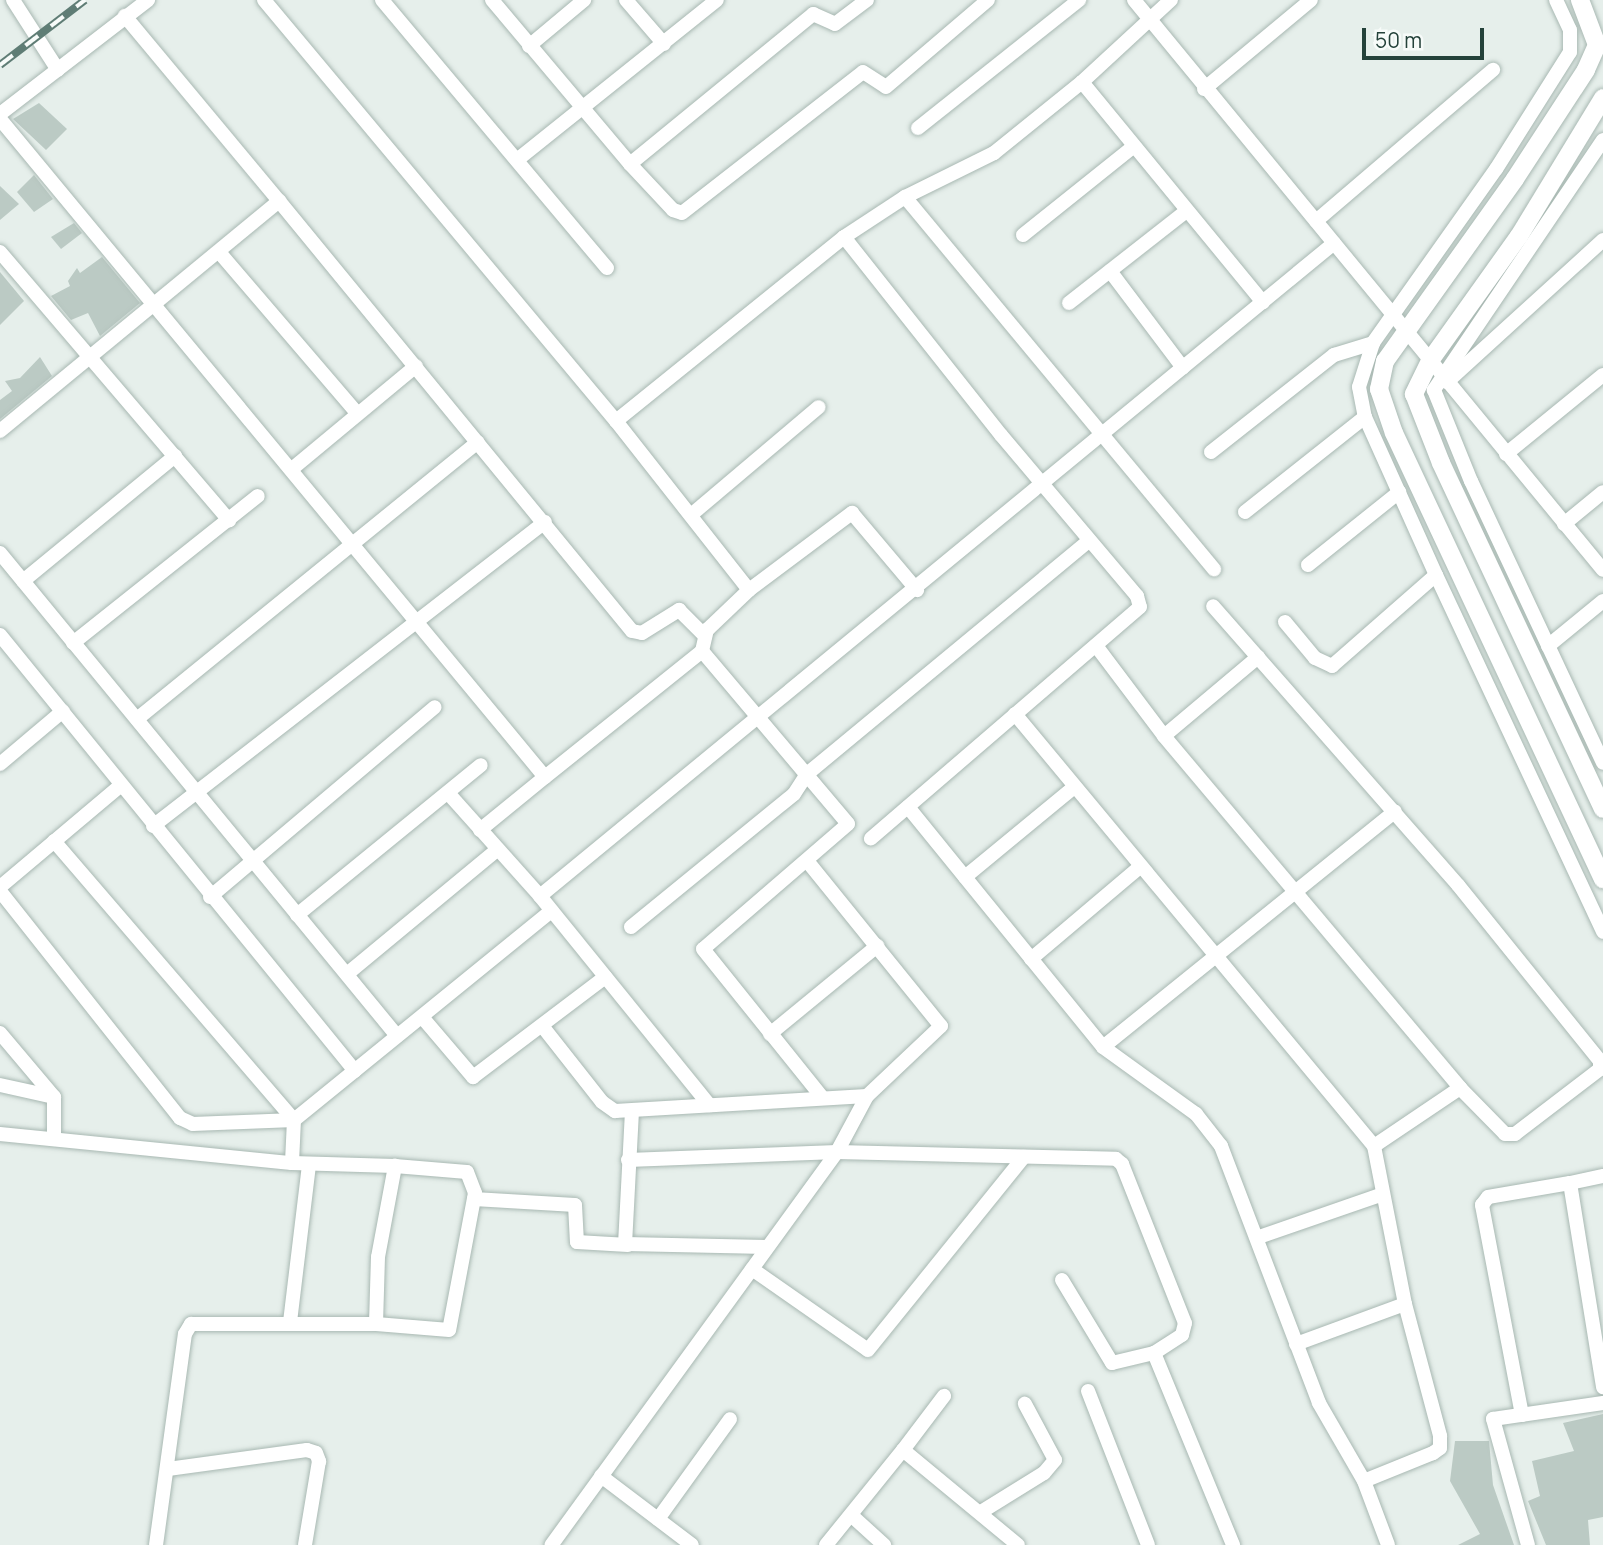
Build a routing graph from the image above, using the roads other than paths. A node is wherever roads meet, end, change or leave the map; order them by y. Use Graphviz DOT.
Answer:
graph roads {
  1 [pos="13,0"];
  2 [pos="148,0"];
  3 [pos="264,0"];
  4 [pos="382,0"];
  5 [pos="492,0"];
  6 [pos="584,0"];
  7 [pos="626,0"];
  8 [pos="717,0"];
  9 [pos="867,0"];
  10 [pos="988,0"];
  11 [pos="1079,0"];
  12 [pos="1134,0"];
  13 [pos="1171,0"];
  14 [pos="1311,0"];
  15 [pos="1556,0"];
  16 [pos="1580,0"];
  17 [pos="125,16"];
  18 [pos="1149,20"];
  19 [pos="664,44"];
  20 [pos="530,46"];
  21 [pos="58,69"];
  22 [pos="1493,70"];
  23 [pos="1082,82"];
  24 [pos="1204,89"];
  25 [pos="1603,98"];
  26 [pos="581,107"];
  27 [pos="0,114"];
  28 [pos="0,119"];
  29 [pos="918,128"];
  30 [pos="1603,140"];
  31 [pos="1133,147"];
  32 [pos="517,160"];
  33 [pos="630,164"];
  34 [pos="905,197"];
  35 [pos="279,201"];
  36 [pos="1185,212"];
  37 [pos="1316,221"];
  38 [pos="1023,235"];
  39 [pos="845,237"];
  40 [pos="1603,240"];
  41 [pos="1334,243"];
  42 [pos="0,251"];
  43 [pos="219,252"];
  44 [pos="607,268"];
  45 [pos="1110,271"];
  46 [pos="1263,302"];
  47 [pos="1069,303"];
  48 [pos="157,305"];
  49 [pos="1392,317"];
  50 [pos="1405,333"];
  51 [pos="1373,343"];
  52 [pos="93,359"];
  53 [pos="416,366"];
  54 [pos="1183,368"];
  55 [pos="1439,373"];
  56 [pos="1603,375"];
  57 [pos="819,407"];
  58 [pos="358,414"];
  59 [pos="1365,417"];
  60 [pos="616,421"];
  61 [pos="0,431"];
  62 [pos="1103,434"];
  63 [pos="478,442"];
  64 [pos="1211,452"];
  65 [pos="1506,454"];
  66 [pos="175,456"];
  67 [pos="292,469"];
  68 [pos="1042,485"];
  69 [pos="1399,492"];
  70 [pos="1603,492"];
  71 [pos="258,496"];
  72 [pos="1245,512"];
  73 [pos="691,515"];
  74 [pos="229,520"];
  75 [pos="545,522"];
  76 [pos="1564,524"];
  77 [pos="1089,541"];
  78 [pos="353,544"];
  79 [pos="0,553"];
  80 [pos="1308,565"];
  81 [pos="1214,569"];
  82 [pos="1603,570"];
  83 [pos="1436,575"];
  84 [pos="23,581"];
  85 [pos="749,590"];
  86 [pos="917,590"];
  87 [pos="1603,601"];
  88 [pos="1213,606"];
  89 [pos="419,620"];
  90 [pos="1285,622"];
  91 [pos="1,639"];
  92 [pos="73,643"];
  93 [pos="703,644"];
  94 [pos="1548,646"];
  95 [pos="1097,647"];
  96 [pos="1258,657"];
  97 [pos="435,707"];
  98 [pos="63,711"];
  99 [pos="1015,715"];
  100 [pos="137,719"];
  101 [pos="758,719"];
  102 [pos="1164,736"];
  103 [pos="1603,763"];
  104 [pos="0,764"];
  105 [pos="481,765"];
  106 [pos="807,775"];
  107 [pos="545,777"];
  108 [pos="120,786"];
  109 [pos="1074,788"];
  110 [pos="195,793"];
  111 [pos="448,793"];
  112 [pos="908,807"];
  113 [pos="1603,809"];
  114 [pos="1395,811"];
  115 [pos="153,826"];
  116 [pos="480,830"];
  117 [pos="871,838"];
  118 [pos="54,841"];
  119 [pos="497,850"];
  120 [pos="252,858"];
  121 [pos="808,862"];
  122 [pos="1140,866"];
  123 [pos="965,877"];
  124 [pos="1603,879"];
  125 [pos="0,889"];
  126 [pos="1294,892"];
  127 [pos="540,896"];
  128 [pos="210,897"];
  129 [pos="551,911"];
  130 [pos="297,915"];
  131 [pos="631,927"];
  132 [pos="1603,932"];
  133 [pos="877,946"];
  134 [pos="1216,956"];
  135 [pos="1031,959"];
  136 [pos="346,975"];
  137 [pos="605,976"];
  138 [pos="422,1017"];
  139 [pos="543,1027"];
  140 [pos="0,1033"];
  141 [pos="770,1034"];
  142 [pos="397,1036"];
  143 [pos="1103,1047"];
  144 [pos="355,1072"];
  145 [pos="0,1085"];
  146 [pos="1460,1088"];
  147 [pos="867,1096"];
  148 [pos="54,1097"];
  149 [pos="821,1097"];
  150 [pos="709,1105"];
  151 [pos="632,1111"];
  152 [pos="294,1121"];
  153 [pos="0,1134"];
  154 [pos="54,1139"];
  155 [pos="1374,1146"];
  156 [pos="837,1152"];
  157 [pos="1024,1157"];
  158 [pos="628,1160"];
  159 [pos="292,1163"];
  160 [pos="309,1165"];
  161 [pos="395,1166"];
  162 [pos="1603,1176"];
  163 [pos="1570,1183"];
  164 [pos="1383,1194"];
  165 [pos="474,1199"];
  166 [pos="1259,1237"];
  167 [pos="628,1245"];
  168 [pos="767,1247"];
  169 [pos="752,1269"];
  170 [pos="1062,1280"];
  171 [pos="1405,1304"];
  172 [pos="290,1322"];
  173 [pos="376,1324"];
  174 [pos="1296,1344"];
  175 [pos="1154,1353"];
  176 [pos="1603,1387"];
  177 [pos="1088,1391"];
  178 [pos="944,1396"];
  179 [pos="1603,1403"];
  180 [pos="1025,1404"];
  181 [pos="1522,1415"];
  182 [pos="730,1419"];
  183 [pos="903,1450"];
  184 [pos="168,1469"];
  185 [pos="601,1476"];
  186 [pos="1363,1481"];
  187 [pos="981,1513"];
  188 [pos="851,1515"];
  189 [pos="658,1519"];
  190 [pos="156,1545"];
  191 [pos="305,1545"];
  192 [pos="551,1545"];
  193 [pos="692,1545"];
  194 [pos="826,1545"];
  195 [pos="884,1545"];
  196 [pos="1018,1545"];
  197 [pos="1148,1545"];
  198 [pos="1233,1545"];
  199 [pos="1388,1545"];
  200 [pos="1528,1545"];
  1 -- 21 [label="street"];
  2 -- 17 [label="street"];
  3 -- 60 [label="street"];
  4 -- 32 [label="street"];
  5 -- 20 [label="street"];
  6 -- 20 [label="street"];
  7 -- 19 [label="street"];
  8 -- 19 [label="street"];
  9 -- 33 [label="street"];
  10 -- 33 [label="street"];
  11 -- 29 [label="street"];
  12 -- 18 [label="street"];
  13 -- 18 [label="street"];
  14 -- 24 [label="street"];
  15 -- 49 [label="street"];
  16 -- 50 [label="street"];
  17 -- 21 [label="street"];
  17 -- 35 [label="street"];
  18 -- 23 [label="street"];
  18 -- 24 [label="street"];
  19 -- 26 [label="street"];
  20 -- 26 [label="street"];
  21 -- 27 [label="street"];
  22 -- 37 [label="street"];
  23 -- 31 [label="street"];
  23 -- 34 [label="street"];
  24 -- 37 [label="street"];
  25 -- 55 [label="street"];
  26 -- 32 [label="street"];
  26 -- 33 [label="street"];
  28 -- 48 [label="street"];
  30 -- 55 [label="street"];
  31 -- 36 [label="street"];
  31 -- 38 [label="street"];
  32 -- 44 [label="street"];
  34 -- 39 [label="street"];
  34 -- 62 [label="street"];
  35 -- 43 [label="street"];
  35 -- 53 [label="street"];
  36 -- 45 [label="street"];
  36 -- 46 [label="street"];
  37 -- 41 [label="street"];
  39 -- 60 [label="street"];
  39 -- 68 [label="street"];
  40 -- 55 [label="street"];
  41 -- 46 [label="street"];
  41 -- 49 [label="street"];
  42 -- 52 [label="street"];
  43 -- 48 [label="street"];
  43 -- 58 [label="street"];
  45 -- 47 [label="street"];
  45 -- 54 [label="street"];
  46 -- 54 [label="street"];
  48 -- 52 [label="street"];
  48 -- 67 [label="street"];
  49 -- 50 [label="street"];
  49 -- 51 [label="street"];
  50 -- 55 [label="street"];
  50 -- 124 [label="street"];
  51 -- 59 [label="street"];
  51 -- 64 [label="street"];
  52 -- 61 [label="street"];
  52 -- 66 [label="street"];
  53 -- 58 [label="street"];
  53 -- 63 [label="street"];
  54 -- 62 [label="street"];
  55 -- 65 [label="street"];
  55 -- 94 [label="street"];
  55 -- 113 [label="street"];
  56 -- 65 [label="street"];
  57 -- 73 [label="street"];
  58 -- 67 [label="street"];
  59 -- 69 [label="street"];
  59 -- 72 [label="street"];
  60 -- 73 [label="street"];
  62 -- 68 [label="street"];
  62 -- 81 [label="street"];
  63 -- 75 [label="street"];
  63 -- 78 [label="street"];
  65 -- 76 [label="street"];
  66 -- 74 [label="street"];
  66 -- 84 [label="street"];
  67 -- 78 [label="street"];
  68 -- 77 [label="street"];
  68 -- 86 [label="street"];
  69 -- 80 [label="street"];
  69 -- 83 [label="street"];
  70 -- 76 [label="street"];
  71 -- 74 [label="street"];
  73 -- 85 [label="street"];
  74 -- 92 [label="street"];
  75 -- 89 [label="street"];
  75 -- 93 [label="street"];
  76 -- 82 [label="street"];
  77 -- 95 [label="street"];
  77 -- 106 [label="street"];
  78 -- 89 [label="street"];
  78 -- 100 [label="street"];
  79 -- 84 [label="street"];
  83 -- 90 [label="street"];
  83 -- 132 [label="street"];
  84 -- 92 [label="street"];
  85 -- 86 [label="street"];
  85 -- 93 [label="street"];
  86 -- 101 [label="street"];
  87 -- 94 [label="street"];
  88 -- 96 [label="street"];
  89 -- 107 [label="street"];
  89 -- 110 [label="street"];
  91 -- 98 [label="street"];
  92 -- 100 [label="street"];
  93 -- 101 [label="street"];
  93 -- 107 [label="street"];
  94 -- 103 [label="street"];
  95 -- 99 [label="street"];
  95 -- 102 [label="street"];
  96 -- 102 [label="street"];
  96 -- 114 [label="street"];
  97 -- 120 [label="street"];
  98 -- 104 [label="street"];
  98 -- 108 [label="street"];
  99 -- 109 [label="street"];
  99 -- 112 [label="street"];
  100 -- 110 [label="street"];
  101 -- 106 [label="street"];
  101 -- 127 [label="street"];
  102 -- 126 [label="street"];
  105 -- 111 [label="street"];
  106 -- 121 [label="street"];
  106 -- 131 [label="street"];
  107 -- 116 [label="street"];
  108 -- 115 [label="street"];
  108 -- 118 [label="street"];
  109 -- 122 [label="street"];
  109 -- 123 [label="street"];
  110 -- 115 [label="street"];
  110 -- 120 [label="street"];
  111 -- 116 [label="street"];
  111 -- 130 [label="street"];
  112 -- 117 [label="street"];
  112 -- 123 [label="street"];
  114 -- 126 [label="street"];
  114 -- 146 [label="street"];
  115 -- 128 [label="street"];
  116 -- 119 [label="street"];
  118 -- 125 [label="street"];
  118 -- 152 [label="street"];
  119 -- 127 [label="street"];
  119 -- 136 [label="street"];
  120 -- 128 [label="street"];
  120 -- 130 [label="street"];
  121 -- 133 [label="street"];
  121 -- 141 [label="street"];
  122 -- 134 [label="street"];
  122 -- 135 [label="street"];
  123 -- 135 [label="street"];
  125 -- 152 [label="street"];
  126 -- 134 [label="street"];
  126 -- 146 [label="street"];
  127 -- 129 [label="street"];
  128 -- 144 [label="street"];
  129 -- 137 [label="street"];
  129 -- 138 [label="street"];
  130 -- 136 [label="street"];
  133 -- 141 [label="street"];
  133 -- 147 [label="street"];
  134 -- 143 [label="street"];
  134 -- 155 [label="street"];
  135 -- 143 [label="street"];
  136 -- 142 [label="street"];
  137 -- 139 [label="street"];
  137 -- 150 [label="street"];
  138 -- 139 [label="street"];
  138 -- 142 [label="street"];
  139 -- 151 [label="street"];
  140 -- 148 [label="street"];
  141 -- 149 [label="street"];
  142 -- 144 [label="street"];
  143 -- 166 [label="street"];
  144 -- 152 [label="street"];
  145 -- 148 [label="street"];
  146 -- 155 [label="street"];
  147 -- 149 [label="street"];
  147 -- 156 [label="street"];
  148 -- 154 [label="street"];
  149 -- 150 [label="street"];
  150 -- 151 [label="street"];
  151 -- 158 [label="street"];
  152 -- 159 [label="street"];
  153 -- 154 [label="street"];
  154 -- 159 [label="street"];
  155 -- 164 [label="street"];
  156 -- 157 [label="street"];
  156 -- 158 [label="street"];
  156 -- 168 [label="street"];
  157 -- 169 [label="street"];
  157 -- 175 [label="street"];
  158 -- 167 [label="street"];
  159 -- 160 [label="street"];
  160 -- 161 [label="street"];
  160 -- 172 [label="street"];
  161 -- 165 [label="street"];
  161 -- 173 [label="street"];
  162 -- 163 [label="street"];
  163 -- 176 [label="street"];
  163 -- 181 [label="street"];
  164 -- 166 [label="street"];
  164 -- 171 [label="street"];
  165 -- 167 [label="street"];
  165 -- 173 [label="street"];
  166 -- 174 [label="street"];
  167 -- 168 [label="street"];
  168 -- 169 [label="street"];
  169 -- 185 [label="street"];
  170 -- 175 [label="street"];
  171 -- 174 [label="street"];
  171 -- 186 [label="street"];
  172 -- 173 [label="street"];
  172 -- 184 [label="street"];
  174 -- 186 [label="street"];
  175 -- 198 [label="street"];
  177 -- 197 [label="street"];
  178 -- 183 [label="street"];
  179 -- 181 [label="street"];
  180 -- 187 [label="street"];
  181 -- 200 [label="street"];
  182 -- 189 [label="street"];
  183 -- 187 [label="street"];
  183 -- 188 [label="street"];
  184 -- 190 [label="street"];
  184 -- 191 [label="street"];
  185 -- 189 [label="street"];
  185 -- 192 [label="street"];
  186 -- 199 [label="street"];
  187 -- 196 [label="street"];
  188 -- 194 [label="street"];
  188 -- 195 [label="street"];
  189 -- 193 [label="street"];
}
